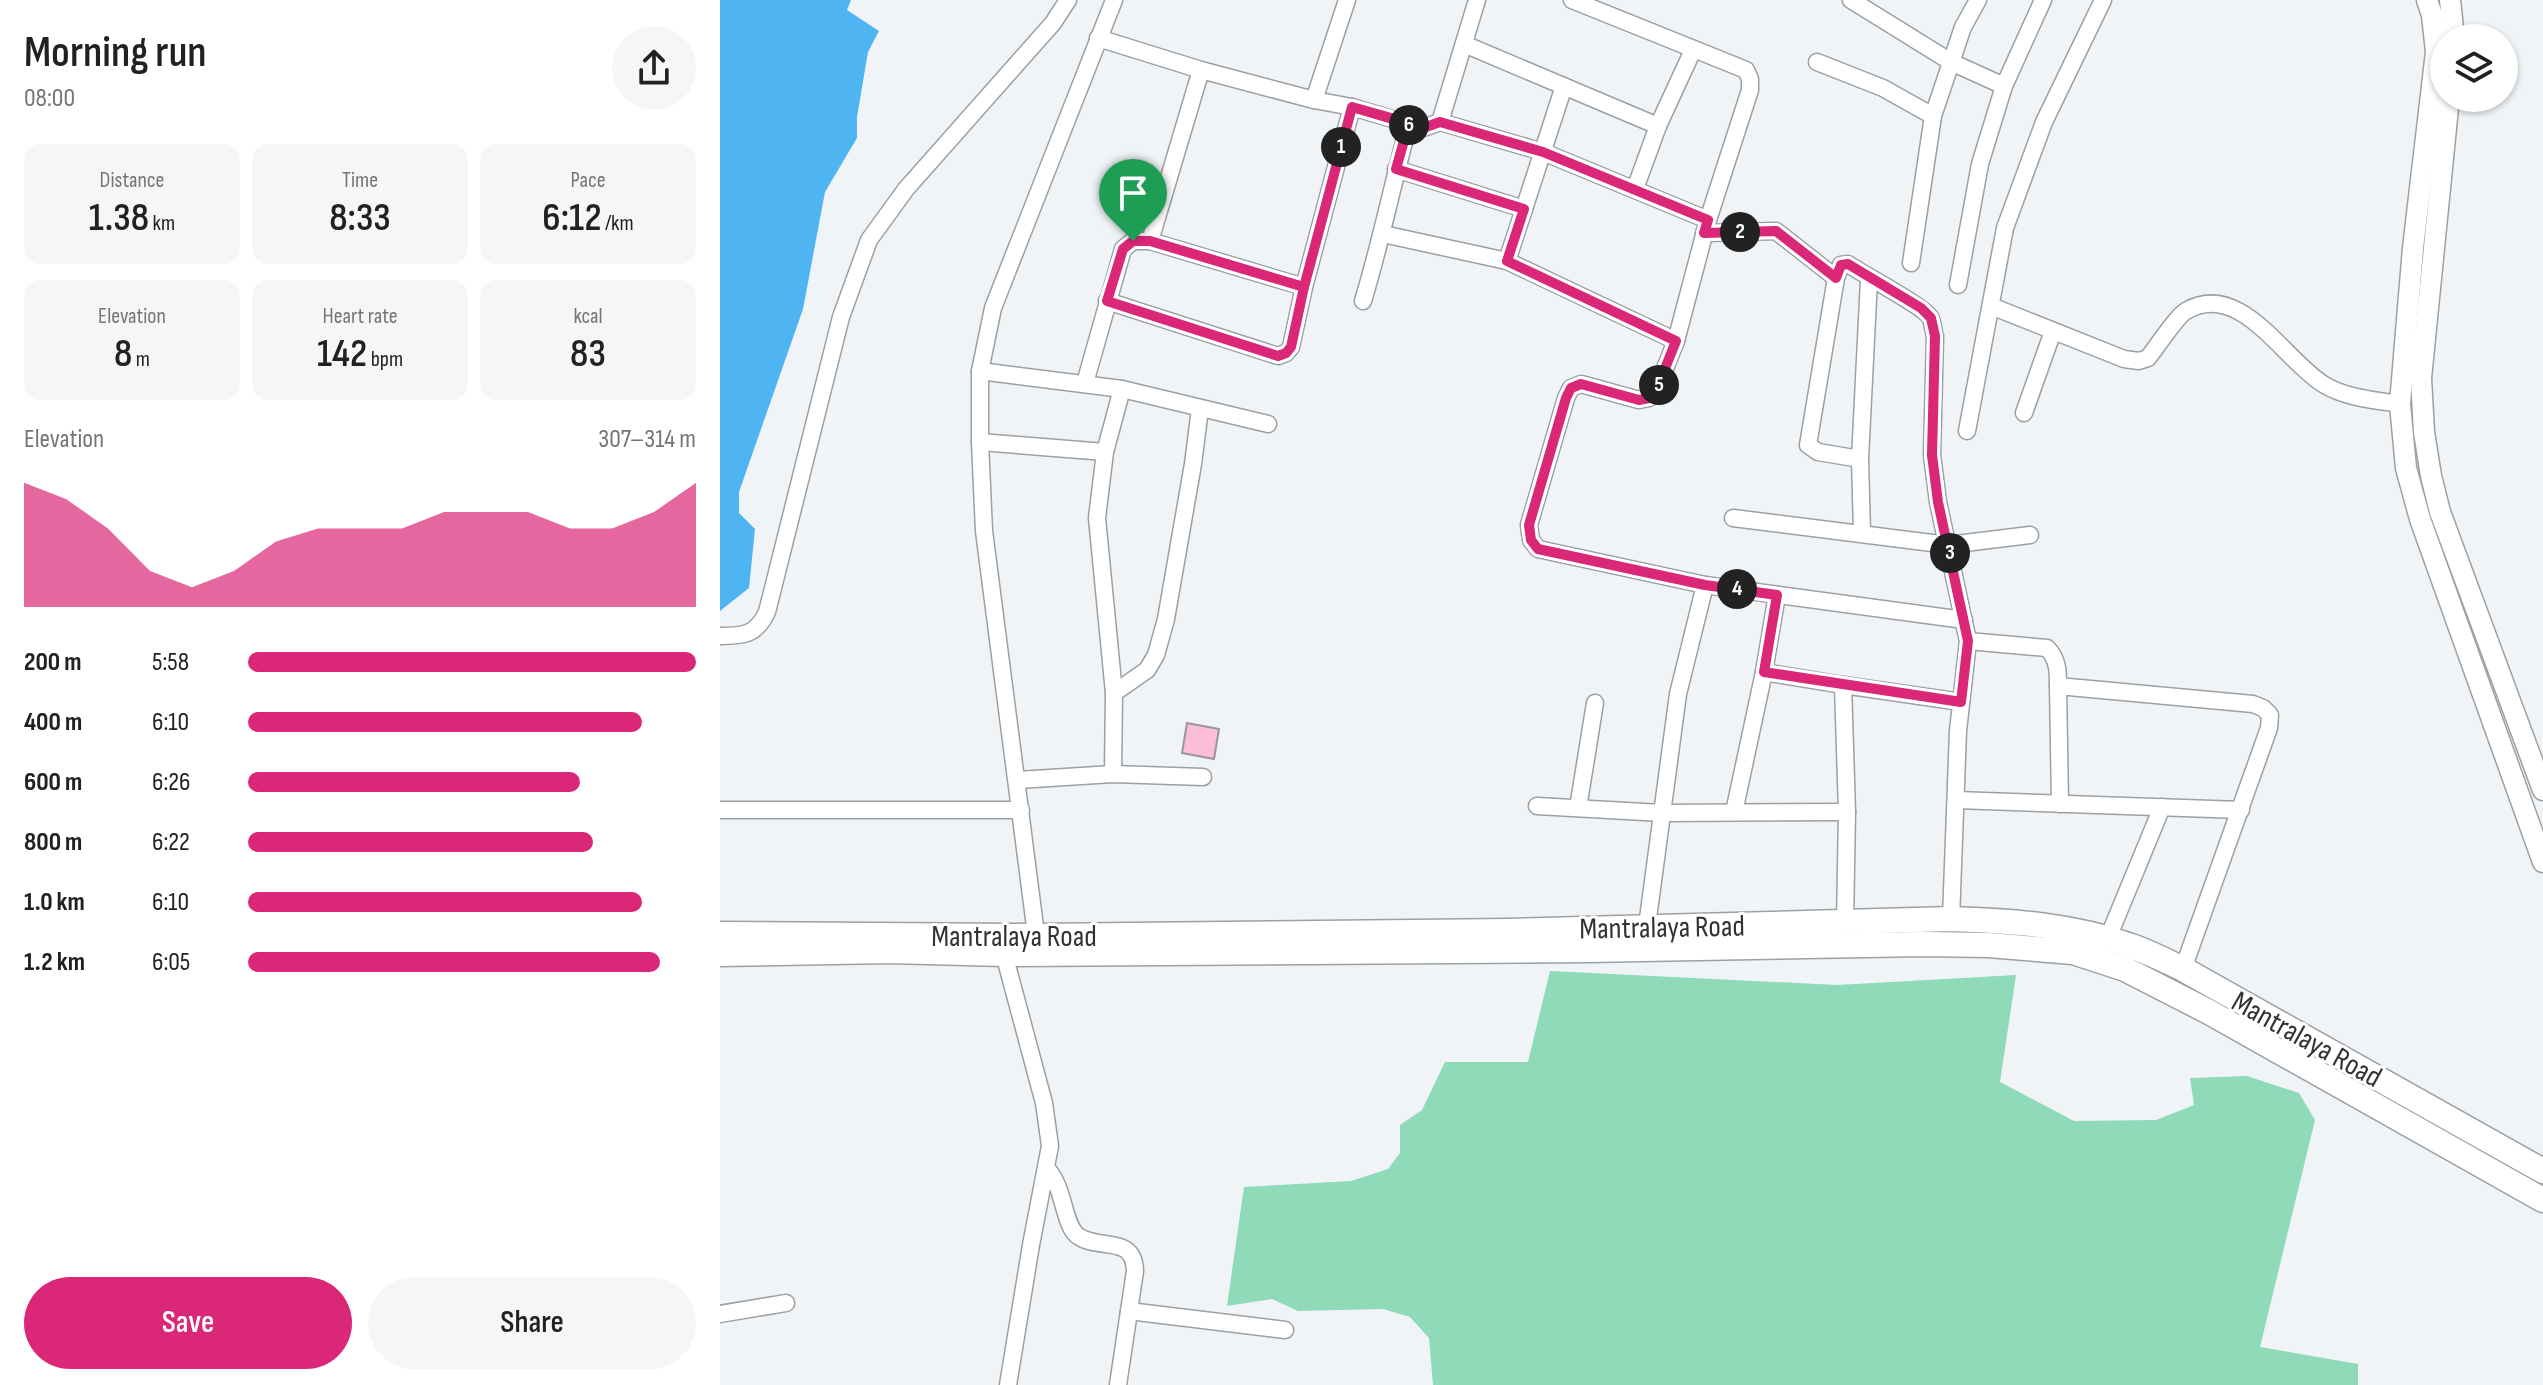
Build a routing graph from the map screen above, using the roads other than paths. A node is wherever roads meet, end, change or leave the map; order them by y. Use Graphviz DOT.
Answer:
graph roads {
  1 [pos="1068,0"];
  2 [pos="1114,0"];
  3 [pos="1347,0"];
  4 [pos="1477,0"];
  5 [pos="1572,0"];
  6 [pos="1851,0"];
  7 [pos="1978,0"];
  8 [pos="2043,0"];
  9 [pos="2103,0"];
  10 [pos="2427,0"];
  11 [pos="2450,0"];
  12 [pos="2453,24"];
  13 [pos="1098,38"];
  14 [pos="1464,44"];
  15 [pos="1693,50"];
  16 [pos="1817,62"];
  17 [pos="1951,62"];
  18 [pos="1201,70"];
  19 [pos="1564,86"];
  20 [pos="2004,86"];
  21 [pos="1314,100"];
  22 [pos="1352,107"];
  23 [pos="2448,112"];
  24 [pos="1933,116"];
  25 [pos="1440,122"];
  26 [pos="1409,123"];
  27 [pos="1658,126"];
  28 [pos="1543,152"];
  29 [pos="1396,169"];
  30 [pos="1635,189"];
  31 [pos="1524,209"];
  32 [pos="1706,226"];
  33 [pos="1383,234"];
  34 [pos="1150,241"];
  35 [pos="1507,261"];
  36 [pos="1911,263"];
  37 [pos="1836,278"];
  38 [pos="1869,279"];
  39 [pos="1958,285"];
  40 [pos="1304,287"];
  41 [pos="1107,301"];
  42 [pos="1363,301"];
  43 [pos="1991,306"];
  44 [pos="2053,331"];
  45 [pos="1676,341"];
  46 [pos="980,371"];
  47 [pos="1085,383"];
  48 [pos="1122,389"];
  49 [pos="2400,404"];
  50 [pos="1200,409"];
  51 [pos="2024,413"];
  52 [pos="1268,424"];
  53 [pos="1967,431"];
  54 [pos="980,442"];
  55 [pos="1105,452"];
  56 [pos="1860,459"];
  57 [pos="1733,518"];
  58 [pos="1862,533"];
  59 [pos="2030,535"];
  60 [pos="1948,545"];
  61 [pos="1705,585"];
  62 [pos="1777,595"];
  63 [pos="1964,620"];
  64 [pos="720,636"];
  65 [pos="1968,641"];
  66 [pos="1764,672"];
  67 [pos="1843,685"];
  68 [pos="2058,686"];
  69 [pos="1114,693"];
  70 [pos="1961,702"];
  71 [pos="1595,703"];
  72 [pos="1113,774"];
  73 [pos="1203,777"];
  74 [pos="1018,780"];
  75 [pos="2543,790"];
  76 [pos="1956,800"];
  77 [pos="2060,804"];
  78 [pos="1537,806"];
  79 [pos="2162,807"];
  80 [pos="1578,808"];
  81 [pos="720,810"];
  82 [pos="1021,810"];
  83 [pos="2241,810"];
  84 [pos="1734,812"];
  85 [pos="1847,812"];
  86 [pos="1662,813"];
  87 [pos="2543,862"];
  88 [pos="1951,919"];
  89 [pos="1845,923"];
  90 [pos="1647,926"];
  91 [pos="720,934"];
  92 [pos="2108,938"];
  93 [pos="1037,945"];
  94 [pos="720,954"];
  95 [pos="1004,954"];
  96 [pos="2183,969"];
  97 [pos="1047,1169"];
  98 [pos="2543,1171"];
  99 [pos="2543,1200"];
  100 [pos="786,1303"];
  101 [pos="1129,1311"];
  102 [pos="720,1314"];
  103 [pos="1285,1330"];
  104 [pos="1008,1385"];
  105 [pos="1118,1385"];
  1 -- 64 [label="street"];
  2 -- 13 [label="street"];
  3 -- 21 [label="street"];
  4 -- 14 [label="street"];
  5 -- 15 [label="street"];
  6 -- 17 [label="street"];
  7 -- 17 [label="street"];
  8 -- 20 [label="street"];
  9 -- 43 [label="street"];
  10 -- 49 [label="main road"];
  11 -- 12 [label="main road"];
  13 -- 18 [label="street"];
  13 -- 46 [label="street"];
  14 -- 19 [label="street"];
  14 -- 25 [label="street"];
  15 -- 27 [label="street"];
  15 -- 32 [label="street"];
  16 -- 24 [label="street"];
  17 -- 20 [label="street"];
  17 -- 24 [label="street"];
  18 -- 21 [label="street"];
  18 -- 34 [label="street"];
  19 -- 27 [label="street"];
  19 -- 28 [label="street"];
  20 -- 39 [label="street"];
  21 -- 22 [label="street"];
  22 -- 26 [label="street"];
  22 -- 40 [label="street"];
  23 -- 75 [label="main road"];
  24 -- 36 [label="street"];
  25 -- 26 [label="street"];
  25 -- 28 [label="street"];
  26 -- 29 [label="street"];
  27 -- 30 [label="street"];
  28 -- 30 [label="street"];
  28 -- 31 [label="street"];
  29 -- 31 [label="street"];
  29 -- 33 [label="street"];
  30 -- 32 [label="street"];
  31 -- 35 [label="street"];
  32 -- 37 [label="street"];
  32 -- 45 [label="street"];
  33 -- 35 [label="street"];
  33 -- 42 [label="street"];
  34 -- 40 [label="street"];
  34 -- 41 [label="street"];
  35 -- 45 [label="street"];
  37 -- 38 [label="street"];
  37 -- 56 [label="street"];
  38 -- 56 [label="street"];
  38 -- 60 [label="street"];
  40 -- 41 [label="street"];
  41 -- 47 [label="street"];
  43 -- 44 [label="street"];
  43 -- 53 [label="street"];
  44 -- 49 [label="street"];
  44 -- 51 [label="street"];
  45 -- 61 [label="street"];
  46 -- 47 [label="street"];
  46 -- 54 [label="street"];
  47 -- 48 [label="street"];
  48 -- 50 [label="street"];
  48 -- 55 [label="street"];
  49 -- 87 [label="main road"];
  50 -- 52 [label="street"];
  50 -- 69 [label="street"];
  54 -- 55 [label="street"];
  54 -- 74 [label="street"];
  55 -- 69 [label="street"];
  56 -- 58 [label="street"];
  57 -- 58 [label="street"];
  58 -- 60 [label="street"];
  59 -- 60 [label="street"];
  60 -- 63 [label="street"];
  61 -- 62 [label="street"];
  61 -- 86 [label="street"];
  62 -- 63 [label="street"];
  62 -- 66 [label="street"];
  63 -- 65 [label="street"];
  65 -- 68 [label="street"];
  65 -- 70 [label="street"];
  66 -- 67 [label="street"];
  66 -- 84 [label="street"];
  67 -- 70 [label="street"];
  67 -- 85 [label="street"];
  68 -- 77 [label="street"];
  68 -- 83 [label="street"];
  69 -- 72 [label="street"];
  70 -- 76 [label="street"];
  71 -- 80 [label="street"];
  72 -- 73 [label="street"];
  72 -- 74 [label="street"];
  74 -- 82 [label="street"];
  76 -- 77 [label="street"];
  76 -- 88 [label="street"];
  77 -- 79 [label="street"];
  78 -- 80 [label="street"];
  79 -- 83 [label="street"];
  79 -- 92 [label="street"];
  80 -- 86 [label="street"];
  81 -- 82 [label="street"];
  82 -- 93 [label="street"];
  83 -- 96 [label="street"];
  84 -- 85 [label="street"];
  84 -- 86 [label="street"];
  85 -- 89 [label="street"];
  86 -- 90 [label="street"];
  88 -- 89 [label="highway, Mantralaya Road"];
  88 -- 92 [label="highway, Mantralaya Road"];
  89 -- 90 [label="highway, Mantralaya Road"];
  90 -- 93 [label="highway, Mantralaya Road"];
  91 -- 93 [label="highway, Mantralaya Road"];
  92 -- 96 [label="highway, Mantralaya Road"];
  93 -- 95 [label="highway, Mantralaya Road"];
  93 -- 99 [label="highway"];
  94 -- 95 [label="highway, Mantralaya Road"];
  95 -- 97 [label="street"];
  96 -- 98 [label="highway, Mantralaya Road"];
  97 -- 101 [label="street"];
  97 -- 104 [label="street"];
  100 -- 102 [label="street"];
  101 -- 103 [label="street"];
  101 -- 105 [label="street"];
}
